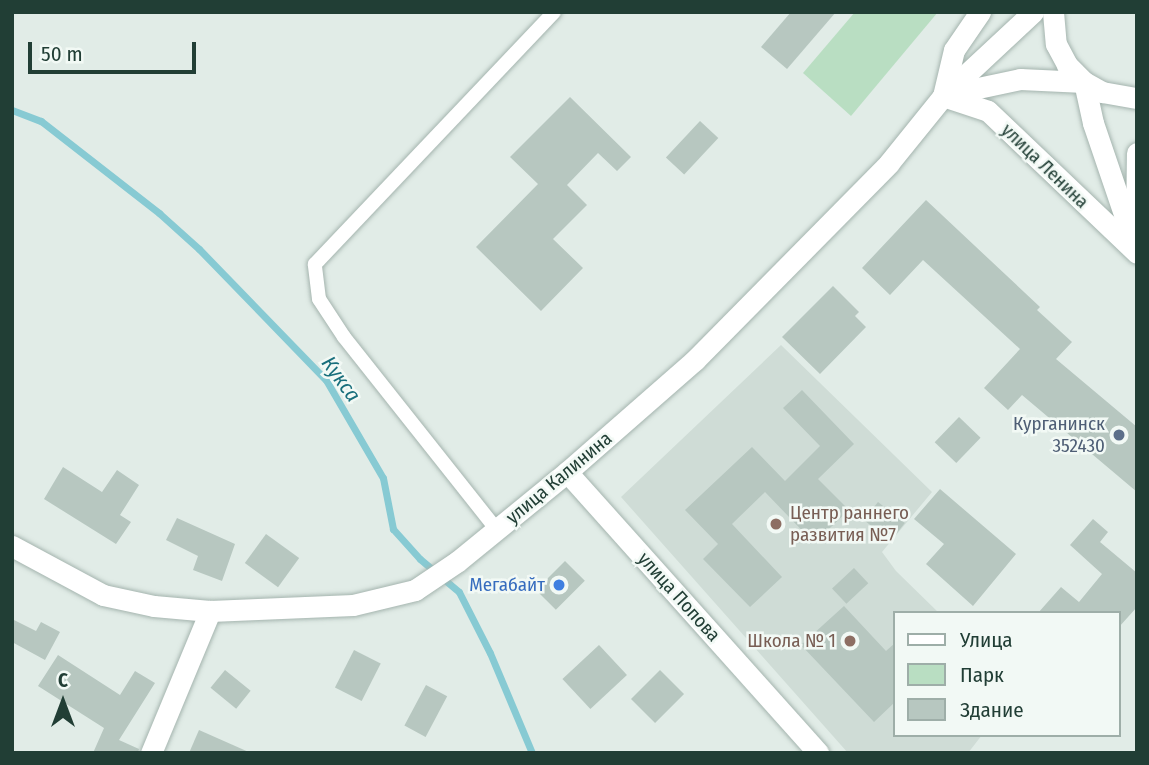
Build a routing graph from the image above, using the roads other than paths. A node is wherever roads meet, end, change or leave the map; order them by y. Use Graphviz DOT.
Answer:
graph roads {
  1 [pos="980,12"];
  2 [pos="1033,12"];
  3 [pos="1052,12"];
  4 [pos="552,13"];
  5 [pos="1084,82"];
  6 [pos="943,96"];
  7 [pos="1137,98"];
  8 [pos="1137,153"];
  9 [pos="1137,243"];
  10 [pos="1137,252"];
  11 [pos="568,472"];
  12 [pos="497,530"];
  13 [pos="12,546"];
  14 [pos="210,611"];
  15 [pos="151,753"];
  16 [pos="818,753"];
  1 -- 6 [label="street, улица Калинина"];
  2 -- 6 [label="street, улица Калинина"];
  3 -- 5 [label="street"];
  4 -- 12 [label="lane"];
  5 -- 6 [label="street"];
  5 -- 7 [label="street"];
  5 -- 10 [label="street, улица Ленина"];
  6 -- 10 [label="street, улица Ленина"];
  6 -- 11 [label="street, улица Калинина"];
  8 -- 9 [label="street"];
  11 -- 12 [label="street, улица Калинина"];
  11 -- 16 [label="street, улица Попова"];
  12 -- 14 [label="street, улица Калинина"];
  13 -- 14 [label="street, улица Калинина"];
  14 -- 15 [label="street"];
}
